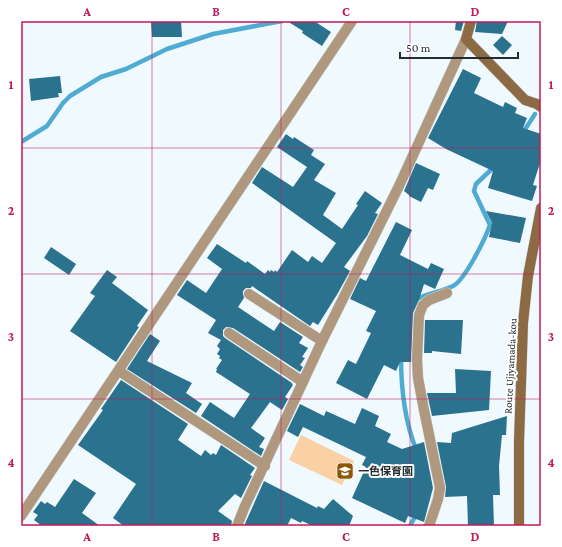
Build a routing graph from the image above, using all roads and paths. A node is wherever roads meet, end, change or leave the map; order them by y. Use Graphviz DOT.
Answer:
graph roads {
  1 [pos="352,21"];
  2 [pos="471,21"];
  3 [pos="466,39"];
  4 [pos="541,107"];
  5 [pos="541,208"];
  6 [pos="447,292"];
  7 [pos="249,294"];
  8 [pos="229,333"];
  9 [pos="322,341"];
  10 [pos="119,371"];
  11 [pos="303,382"];
  12 [pos="265,466"];
  13 [pos="21,516"];
  14 [pos="237,526"];
  15 [pos="429,526"];
  16 [pos="519,526"];
  1 -- 10 [label="street"];
  2 -- 3 [label="main road"];
  3 -- 4 [label="main road"];
  3 -- 9 [label="street"];
  5 -- 16 [label="main road, Route Ujiyamada-kou"];
  6 -- 15 [label="street"];
  7 -- 9 [label="street"];
  8 -- 11 [label="street"];
  9 -- 11 [label="street"];
  10 -- 12 [label="street"];
  10 -- 13 [label="street"];
  11 -- 12 [label="street"];
  12 -- 14 [label="street"];
}
